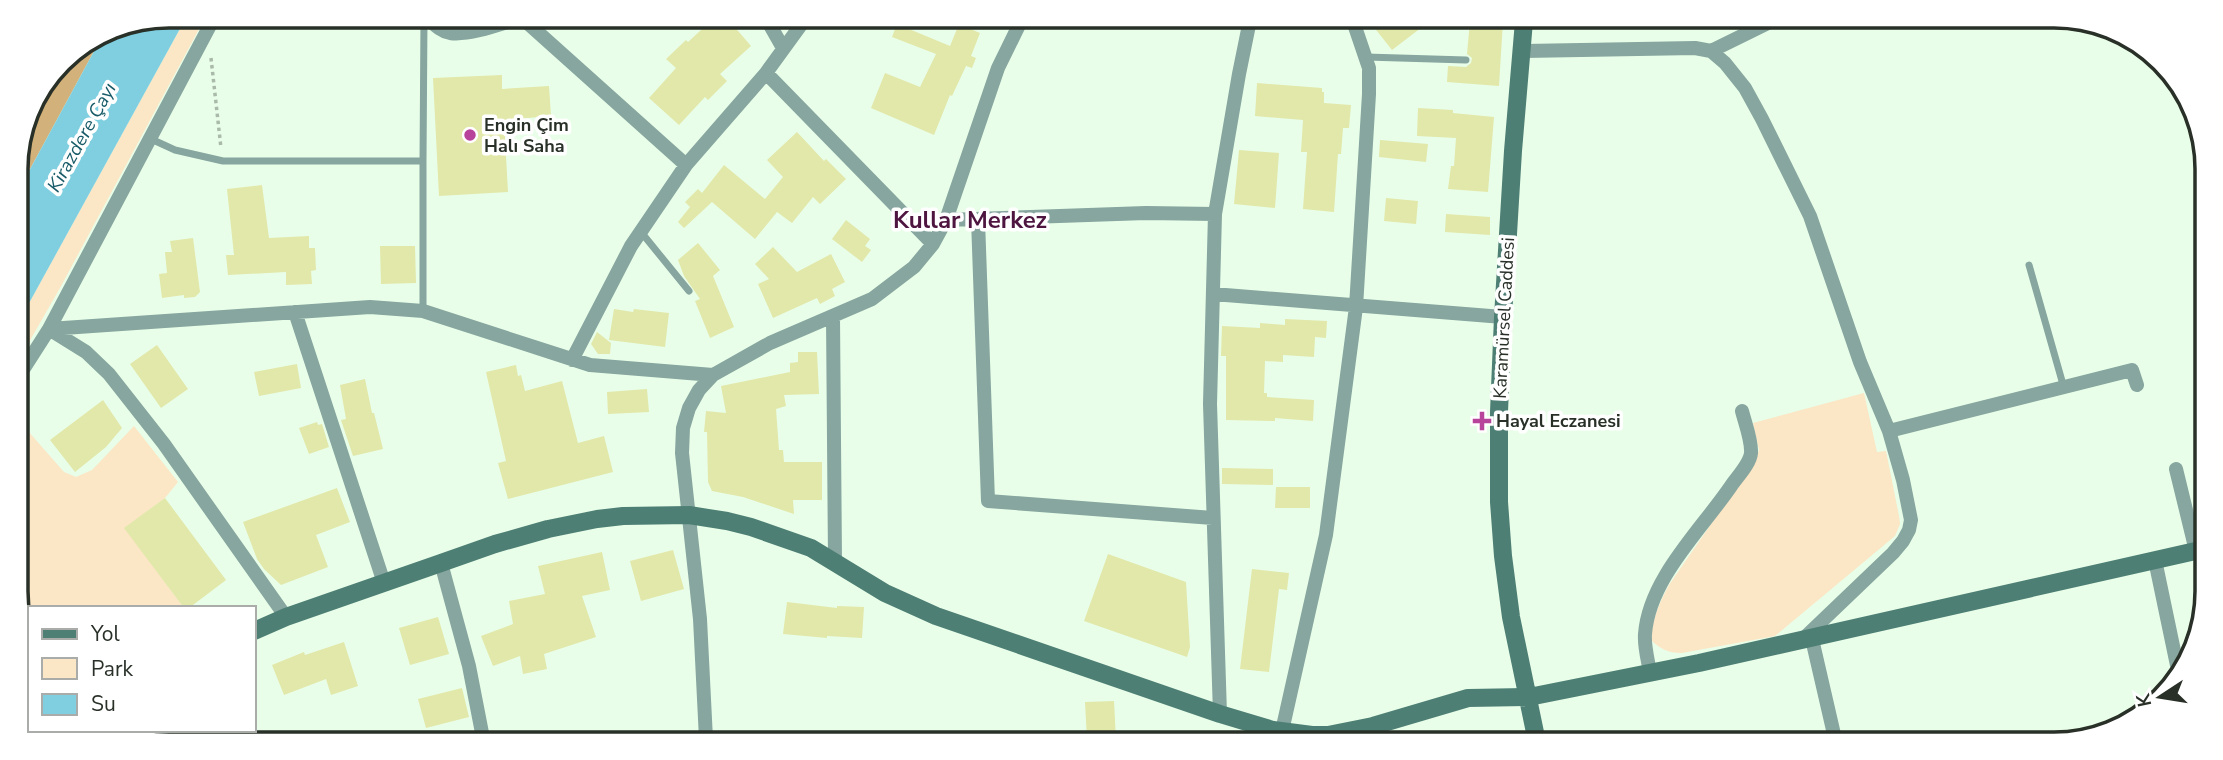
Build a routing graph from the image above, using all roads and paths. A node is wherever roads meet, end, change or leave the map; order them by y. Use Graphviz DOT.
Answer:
graph roads {
  1 [pos="209,28"];
  2 [pos="425,28"];
  3 [pos="439,28"];
  4 [pos="485,28"];
  5 [pos="533,28"];
  6 [pos="772,28"];
  7 [pos="798,28"];
  8 [pos="1018,28"];
  9 [pos="1248,28"];
  10 [pos="1355,28"];
  11 [pos="1524,28"];
  12 [pos="1758,28"];
  13 [pos="207,31"];
  14 [pos="783,48"];
  15 [pos="1522,51"];
  16 [pos="1710,51"];
  17 [pos="1365,57"];
  18 [pos="1466,60"];
  19 [pos="766,73"];
  20 [pos="151,139"];
  21 [pos="223,161"];
  22 [pos="423,161"];
  23 [pos="686,165"];
  24 [pos="1215,214"];
  25 [pos="946,220"];
  26 [pos="978,220"];
  27 [pos="641,232"];
  28 [pos="933,244"];
  29 [pos="2029,265"];
  30 [pos="689,291"];
  31 [pos="1213,294"];
  32 [pos="1356,307"];
  33 [pos="423,311"];
  34 [pos="295,312"];
  35 [pos="833,317"];
  36 [pos="1503,317"];
  37 [pos="48,329"];
  38 [pos="572,360"];
  39 [pos="28,361"];
  40 [pos="713,375"];
  41 [pos="2137,385"];
  42 [pos="2064,387"];
  43 [pos="1742,411"];
  44 [pos="1889,432"];
  45 [pos="2176,469"];
  46 [pos="689,516"];
  47 [pos="1213,518"];
  48 [pos="2195,539"];
  49 [pos="2195,551"];
  50 [pos="2155,560"];
  51 [pos="835,561"];
  52 [pos="441,563"];
  53 [pos="384,583"];
  54 [pos="286,617"];
  55 [pos="256,630"];
  56 [pos="1806,640"];
  57 [pos="2176,662"];
  58 [pos="1650,672"];
  59 [pos="1528,697"];
  60 [pos="1220,714"];
  61 [pos="1282,731"];
  62 [pos="482,732"];
  63 [pos="706,732"];
  64 [pos="1286,732"];
  65 [pos="1341,732"];
  66 [pos="1535,732"];
  67 [pos="1833,732"];
  1 -- 13 [label="street"];
  2 -- 22 [label="lane"];
  3 -- 4 [label="street"];
  5 -- 23 [label="street"];
  6 -- 14 [label="street"];
  7 -- 14 [label="street"];
  8 -- 25 [label="street"];
  9 -- 24 [label="street"];
  10 -- 17 [label="street"];
  11 -- 15 [label="main road, Karamürsel Caddesi"];
  12 -- 16 [label="street"];
  13 -- 20 [label="street"];
  13 -- 21 [label="path"];
  14 -- 19 [label="street"];
  15 -- 16 [label="street"];
  15 -- 36 [label="main road, Karamürsel Caddesi"];
  16 -- 44 [label="street"];
  17 -- 18 [label="lane"];
  17 -- 32 [label="street"];
  19 -- 23 [label="street"];
  19 -- 28 [label="street"];
  20 -- 21 [label="lane"];
  20 -- 37 [label="street"];
  21 -- 22 [label="lane"];
  22 -- 33 [label="lane"];
  23 -- 27 [label="street"];
  24 -- 26 [label="street"];
  24 -- 31 [label="street"];
  25 -- 26 [label="street"];
  25 -- 28 [label="street"];
  26 -- 47 [label="street"];
  27 -- 30 [label="lane"];
  27 -- 38 [label="street"];
  28 -- 35 [label="street"];
  29 -- 42 [label="lane"];
  31 -- 32 [label="street"];
  31 -- 47 [label="street"];
  32 -- 36 [label="street"];
  32 -- 61 [label="street"];
  33 -- 34 [label="street"];
  33 -- 38 [label="street"];
  34 -- 37 [label="street"];
  34 -- 53 [label="street"];
  35 -- 40 [label="street"];
  35 -- 51 [label="street"];
  36 -- 59 [label="main road, Karamürsel Caddesi"];
  37 -- 39 [label="street"];
  37 -- 54 [label="street"];
  38 -- 40 [label="street"];
  40 -- 46 [label="street"];
  41 -- 42 [label="street"];
  42 -- 44 [label="street"];
  43 -- 58 [label="street"];
  44 -- 56 [label="street"];
  45 -- 48 [label="street"];
  46 -- 51 [label="main road"];
  46 -- 52 [label="main road"];
  46 -- 63 [label="street"];
  47 -- 60 [label="street"];
  49 -- 50 [label="main road"];
  50 -- 56 [label="main road"];
  50 -- 57 [label="street"];
  51 -- 60 [label="main road"];
  52 -- 53 [label="main road"];
  52 -- 62 [label="street"];
  53 -- 54 [label="main road"];
  54 -- 55 [label="main road"];
  56 -- 58 [label="main road"];
  56 -- 67 [label="street"];
  58 -- 59 [label="main road"];
  59 -- 65 [label="main road"];
  59 -- 66 [label="main road, Karamürsel Caddesi"];
  60 -- 61 [label="main road"];
  61 -- 64 [label="main road"];
}
